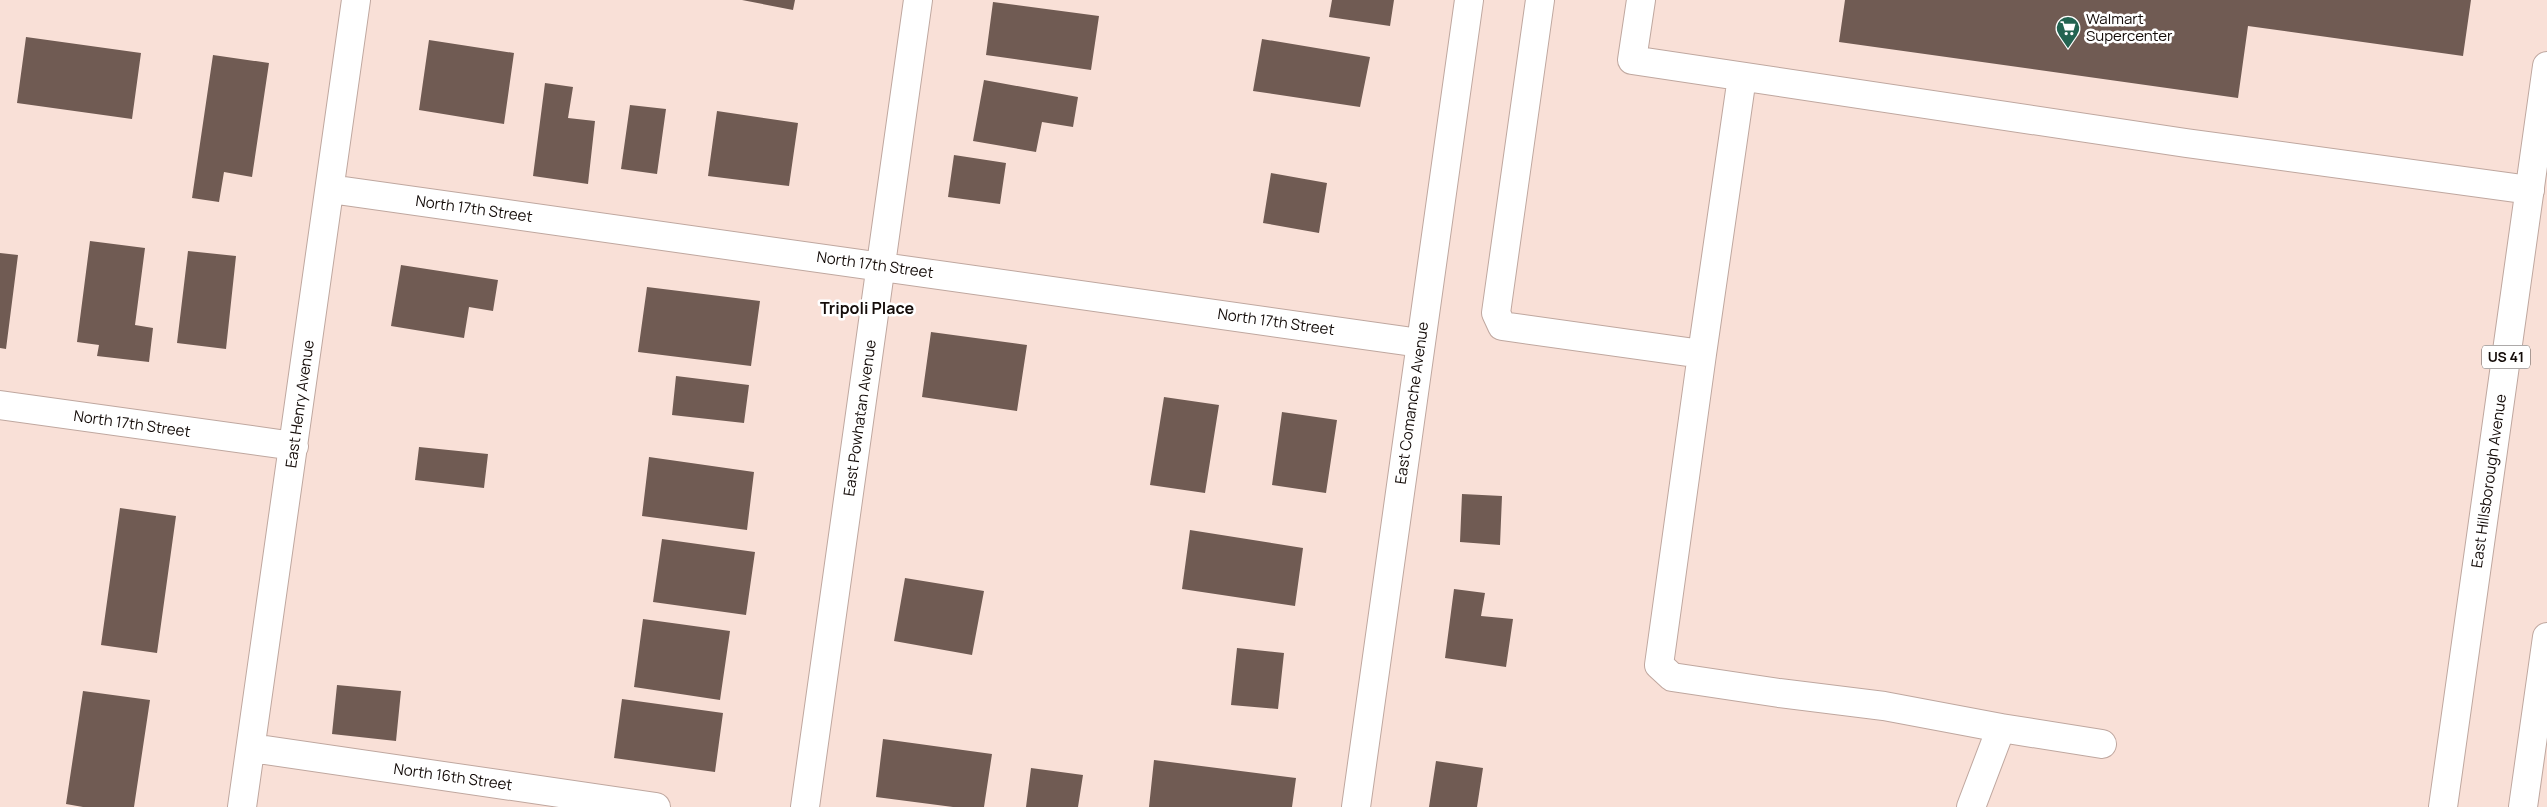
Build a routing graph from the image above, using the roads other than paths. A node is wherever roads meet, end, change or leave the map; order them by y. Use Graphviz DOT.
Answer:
graph roads {
  1 [pos="356,0"];
  2 [pos="918,0"];
  3 [pos="1470,0"];
  4 [pos="1540,0"];
  5 [pos="1641,0"];
  6 [pos="2547,66"];
  7 [pos="1742,77"];
  8 [pos="330,190"];
  9 [pos="2530,190"];
  10 [pos="881,265"];
  11 [pos="1420,343"];
  12 [pos="1702,354"];
  13 [pos="0,405"];
  14 [pos="294,446"];
  15 [pos="2547,637"];
  16 [pos="2545,672"];
  17 [pos="2001,728"];
  18 [pos="2540,741"];
  19 [pos="2102,744"];
  20 [pos="251,748"];
  21 [pos="242,807"];
  22 [pos="656,807"];
  23 [pos="805,807"];
  24 [pos="1356,807"];
  25 [pos="1971,807"];
  26 [pos="2443,807"];
  27 [pos="2523,807"];
  1 -- 8 [label="street, East Henry Avenue"];
  2 -- 10 [label="street, East Powhatan Avenue"];
  3 -- 11 [label="street, East Comanche Avenue"];
  4 -- 12 [label="street"];
  5 -- 7 [label="street"];
  6 -- 9 [label="street, East Hillsborough Avenue / US 41"];
  7 -- 9 [label="street"];
  7 -- 12 [label="street"];
  8 -- 10 [label="street, North 17th Street"];
  8 -- 14 [label="street, East Henry Avenue"];
  9 -- 26 [label="street, East Hillsborough Avenue / US 41"];
  10 -- 11 [label="street, North 17th Street"];
  10 -- 23 [label="street, East Powhatan Avenue"];
  11 -- 24 [label="street, East Comanche Avenue"];
  12 -- 17 [label="street"];
  13 -- 14 [label="street, North 17th Street"];
  14 -- 20 [label="street, East Henry Avenue"];
  15 -- 16 [label="street"];
  16 -- 18 [label="street"];
  17 -- 19 [label="street"];
  17 -- 25 [label="street"];
  18 -- 27 [label="street"];
  20 -- 21 [label="street, East Henry Avenue"];
  20 -- 22 [label="street, North 16th Street"];
}
